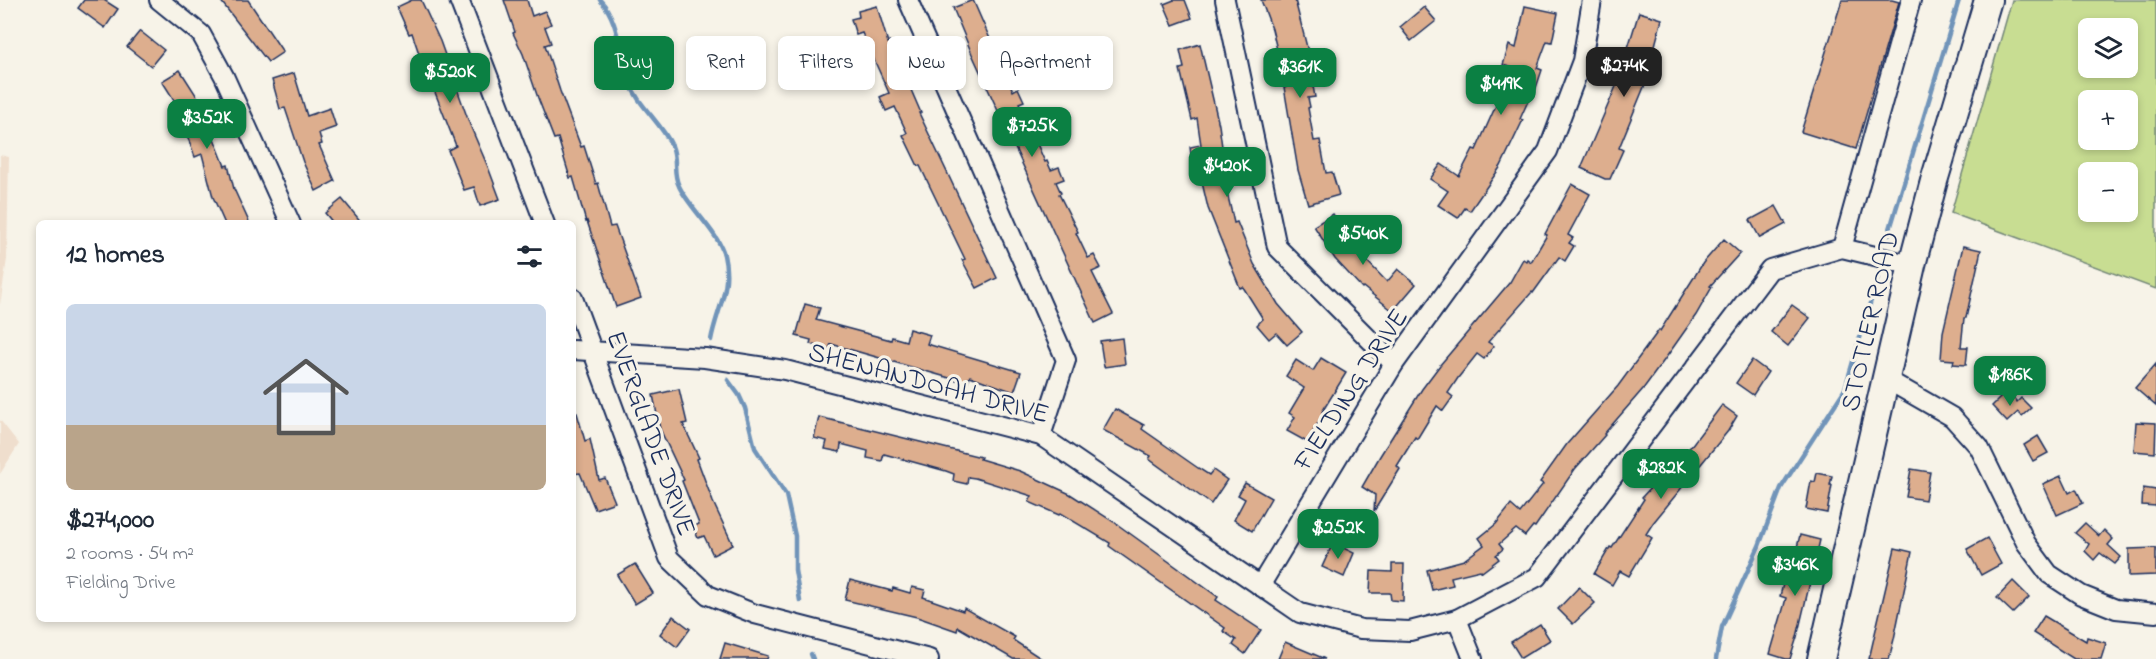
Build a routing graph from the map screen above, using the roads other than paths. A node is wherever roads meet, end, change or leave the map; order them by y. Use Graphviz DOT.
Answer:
graph roads {
  1 [pos="159,0"];
  2 [pos="459,0"];
  3 [pos="908,0"];
  4 [pos="1225,0"];
  5 [pos="1592,0"];
  6 [pos="1911,0"];
  7 [pos="1988,0"];
  8 [pos="289,220"];
  9 [pos="543,220"];
  10 [pos="1842,248"];
  11 [pos="1912,265"];
  12 [pos="576,306"];
  13 [pos="576,350"];
  14 [pos="594,353"];
  15 [pos="1394,364"];
  16 [pos="1886,379"];
  17 [pos="1041,436"];
  18 [pos="1260,586"];
  19 [pos="2156,613"];
  20 [pos="1457,619"];
  21 [pos="929,659"];
  22 [pos="1473,659"];
  23 [pos="1821,659"];
  1 -- 8 [label="street"];
  2 -- 9 [label="street"];
  3 -- 17 [label="street"];
  4 -- 15 [label="street"];
  5 -- 15 [label="street, FIELDING DRIVE"];
  6 -- 10 [label="street"];
  7 -- 11 [label="street, STOTLER ROAD"];
  10 -- 11 [label="street, SHENANDOAH DRIVE"];
  10 -- 20 [label="street, SHENANDOAH DRIVE"];
  11 -- 16 [label="street, STOTLER ROAD"];
  12 -- 14 [label="street, EVERGLADE DRIVE"];
  13 -- 14 [label="street, SHENANDOAH DRIVE"];
  14 -- 17 [label="street, SHENANDOAH DRIVE"];
  14 -- 21 [label="street, EVERGLADE DRIVE"];
  15 -- 18 [label="street, FIELDING DRIVE"];
  16 -- 19 [label="street"];
  16 -- 23 [label="street, STOTLER ROAD"];
  17 -- 18 [label="street, SHENANDOAH DRIVE"];
  18 -- 20 [label="street, SHENANDOAH DRIVE"];
  20 -- 22 [label="street"];
}
